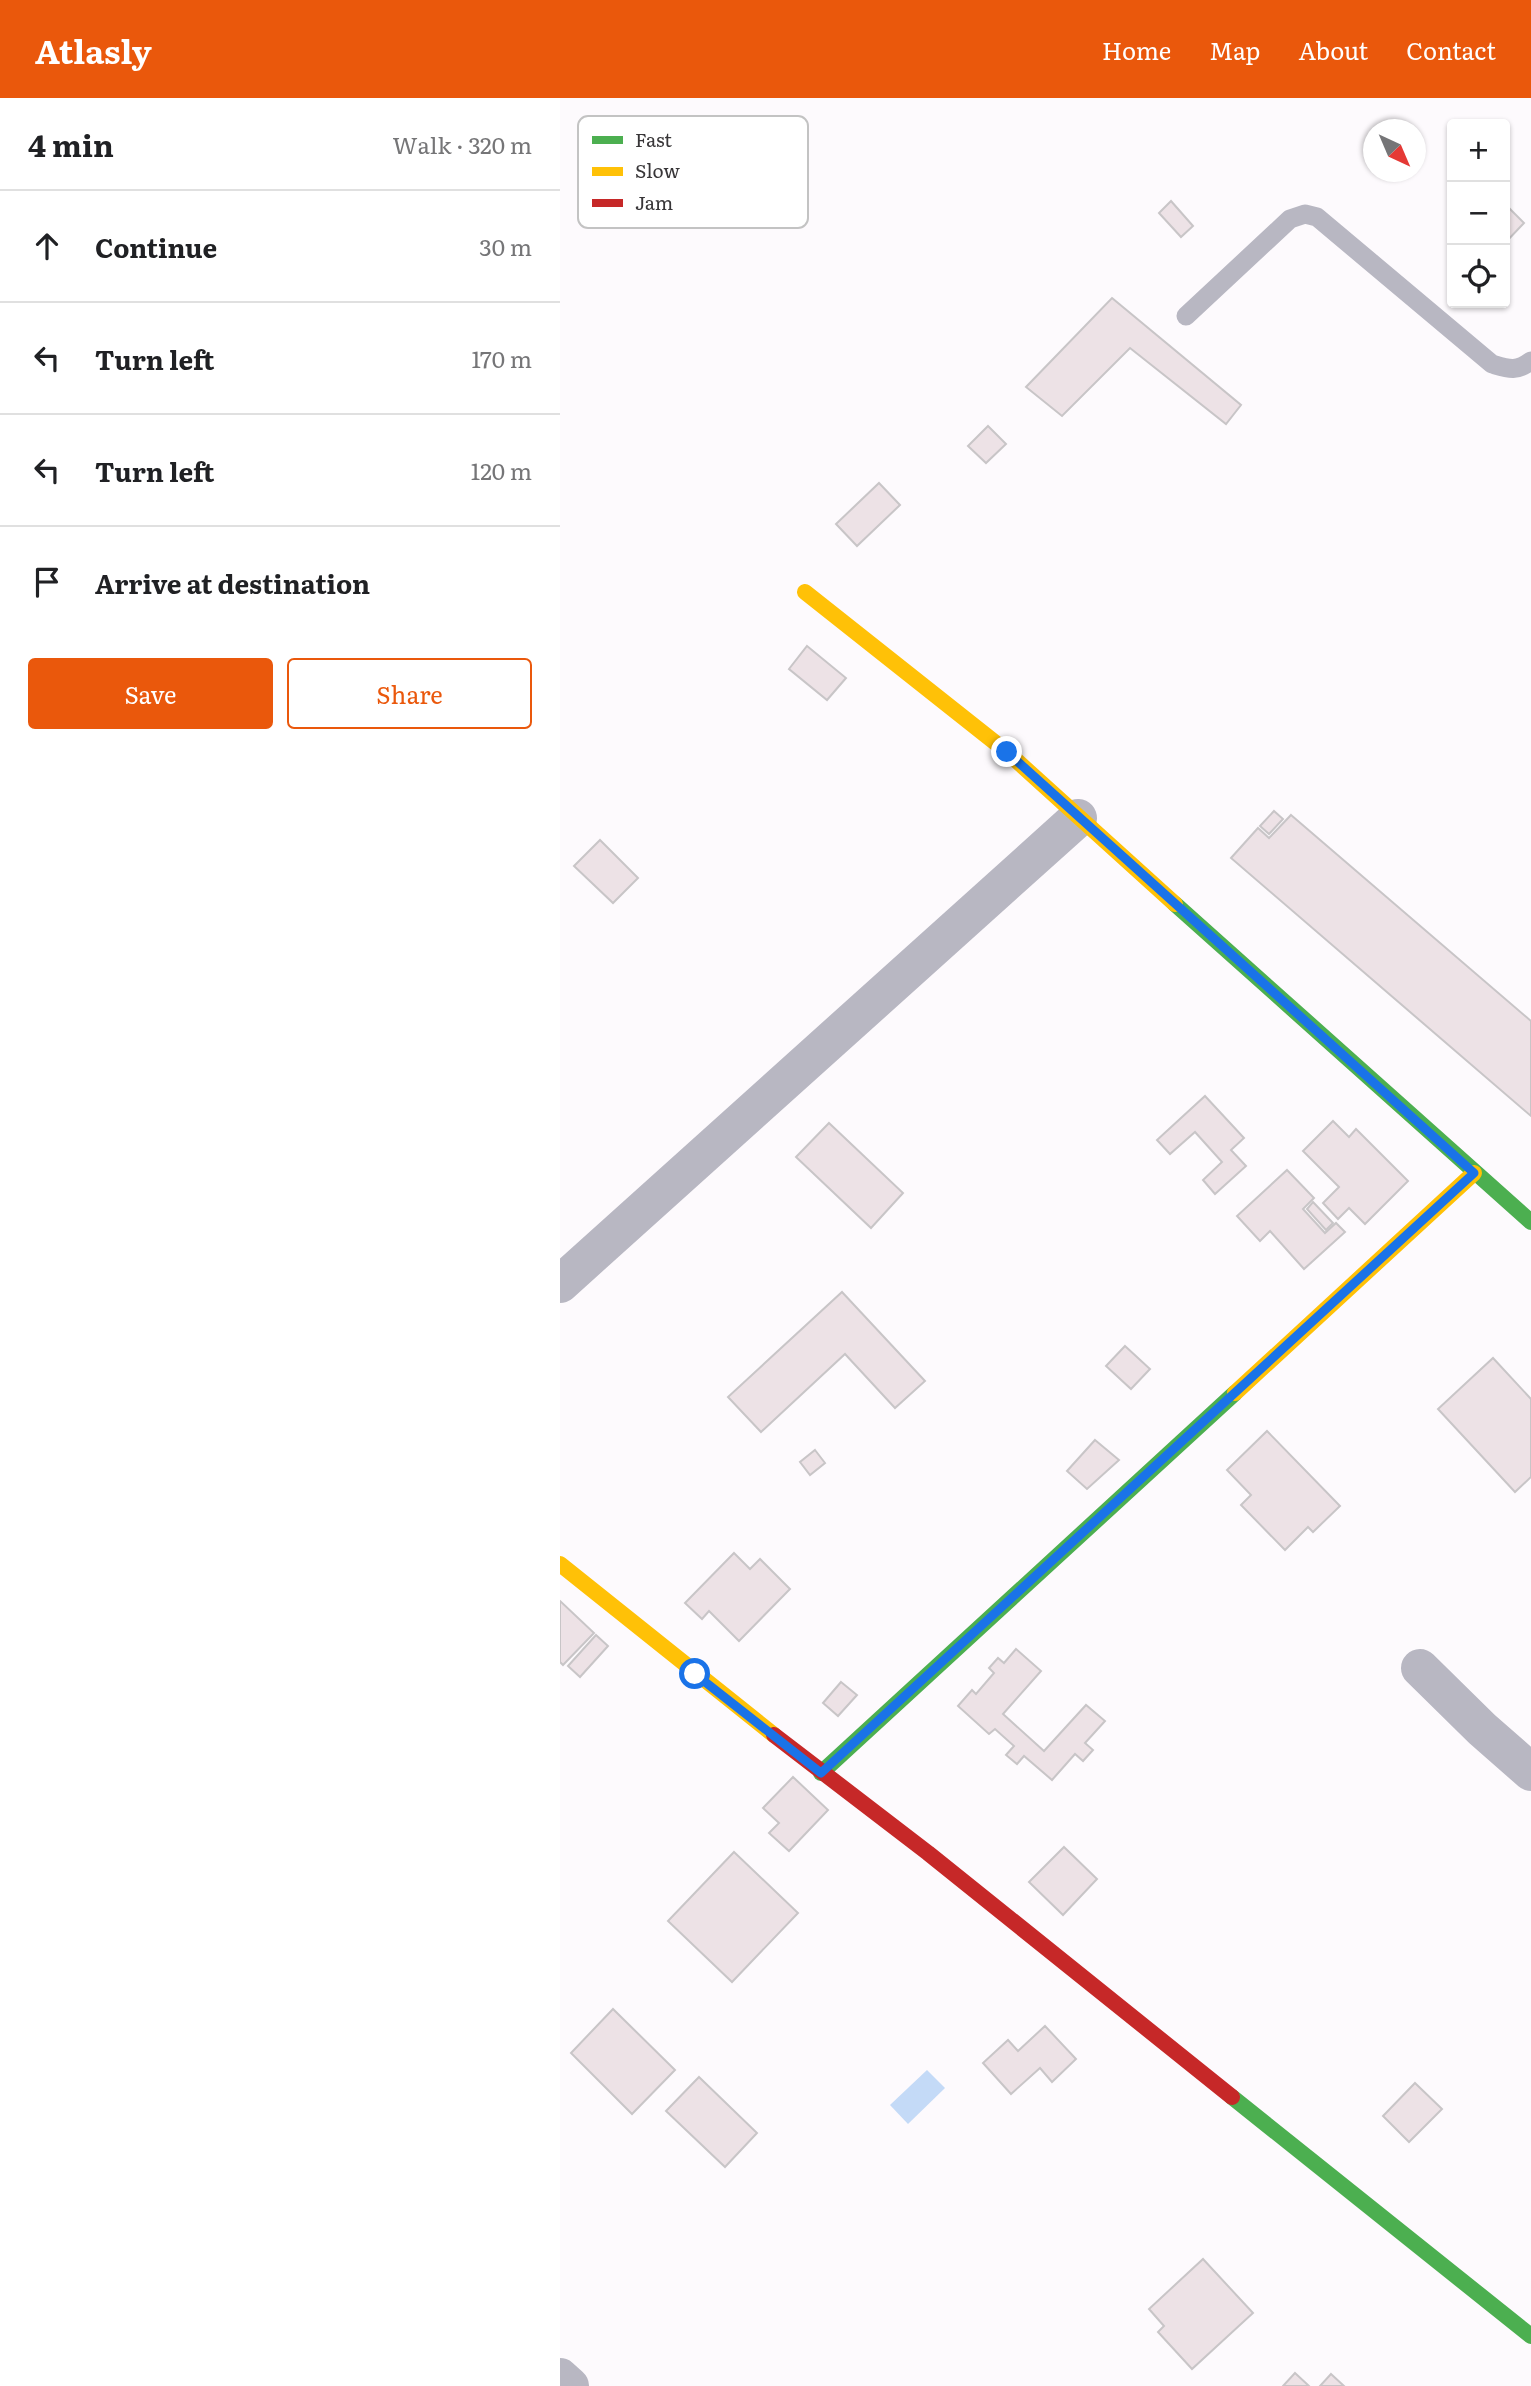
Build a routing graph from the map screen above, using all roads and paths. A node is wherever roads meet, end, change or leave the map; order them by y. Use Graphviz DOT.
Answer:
graph roads {
  1 [pos="1186,316"];
  2 [pos="1531,361"];
  3 [pos="805,592"];
  4 [pos="1078,818"];
  5 [pos="1474,1173"];
  6 [pos="1531,1222"];
  7 [pos="560,1284"];
  8 [pos="560,1564"];
  9 [pos="1420,1668"];
  10 [pos="1531,1772"];
  11 [pos="821,1773"];
  12 [pos="1531,2336"];
  13 [pos="560,2377"];
  14 [pos="569,2386"];
  1 -- 2 [label="lane"];
  3 -- 4 [label="street"];
  4 -- 5 [label="street"];
  4 -- 7 [label="street"];
  5 -- 6 [label="street"];
  5 -- 11 [label="street"];
  8 -- 11 [label="street"];
  9 -- 10 [label="street"];
  11 -- 12 [label="street"];
  13 -- 14 [label="street"];
}
